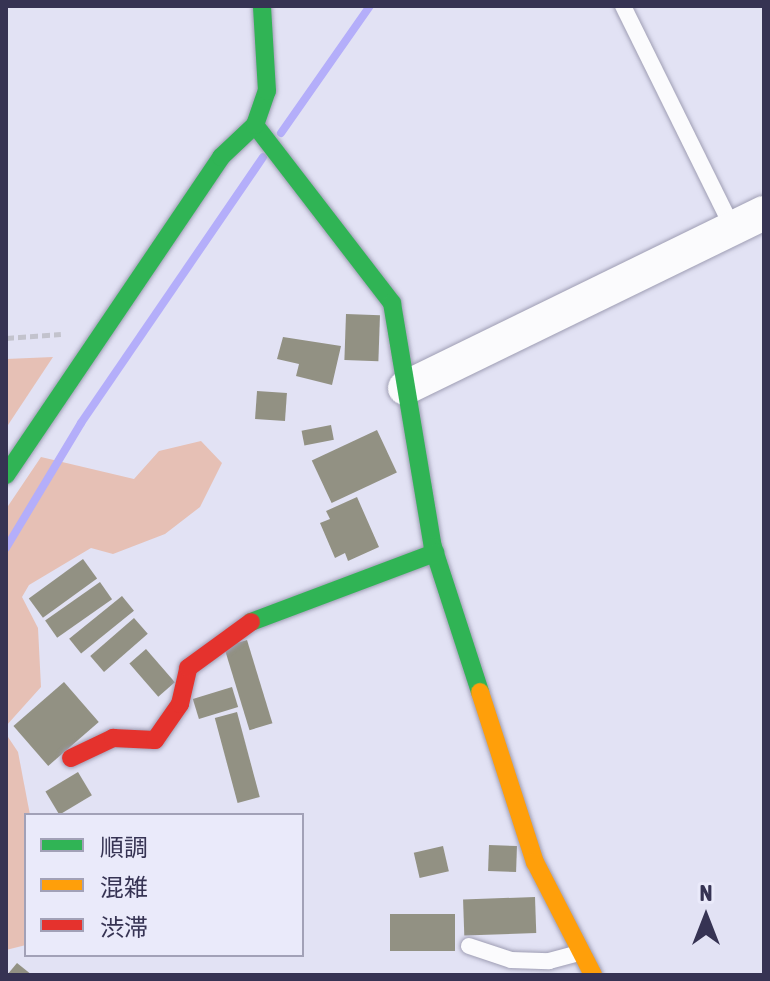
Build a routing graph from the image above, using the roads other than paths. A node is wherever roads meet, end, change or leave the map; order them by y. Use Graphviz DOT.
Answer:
graph roads {
  1 [pos="262,6"];
  2 [pos="623,6"];
  3 [pos="255,125"];
  4 [pos="764,213"];
  5 [pos="733,229"];
  6 [pos="405,388"];
  7 [pos="6,475"];
  8 [pos="435,553"];
  9 [pos="71,758"];
  10 [pos="469,946"];
  11 [pos="581,953"];
  12 [pos="593,975"];
  1 -- 3 [label="street"];
  2 -- 5 [label="lane"];
  3 -- 6 [label="street"];
  3 -- 7 [label="street"];
  4 -- 5 [label="street"];
  5 -- 6 [label="street"];
  6 -- 8 [label="street"];
  8 -- 9 [label="street"];
  8 -- 11 [label="street"];
  10 -- 11 [label="lane"];
  11 -- 12 [label="street"];
}
